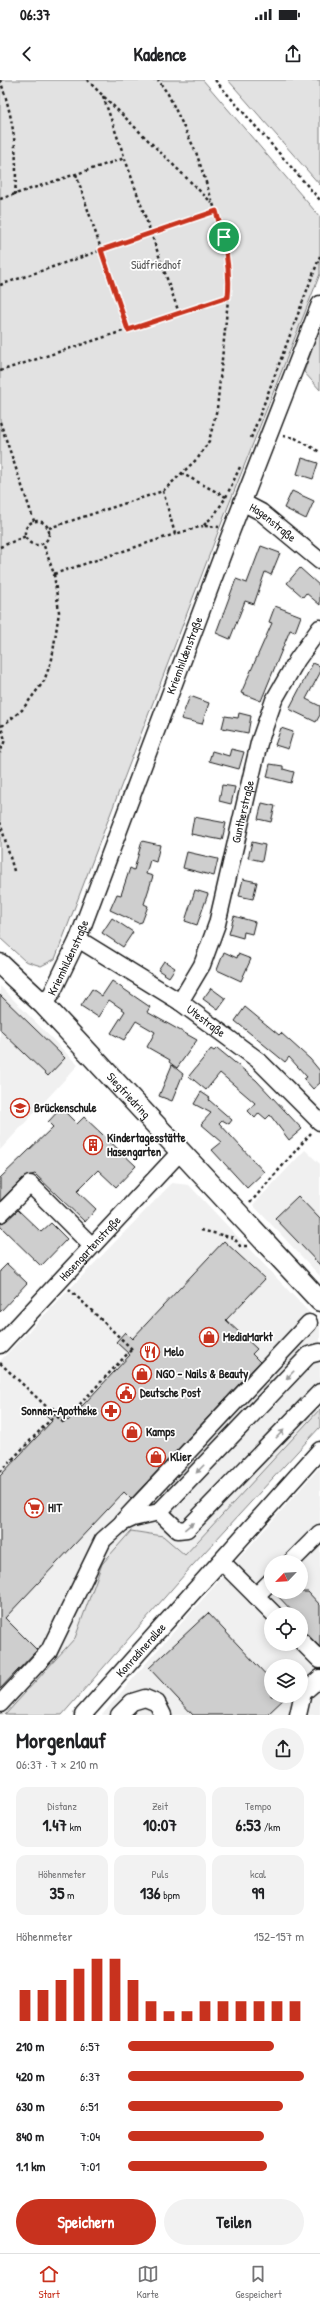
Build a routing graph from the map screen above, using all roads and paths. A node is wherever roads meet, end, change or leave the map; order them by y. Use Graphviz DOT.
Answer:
graph roads {
  1 [pos="0,80"];
  2 [pos="87,80"];
  3 [pos="158,80"];
  4 [pos="215,80"];
  5 [pos="103,96"];
  6 [pos="125,158"];
  7 [pos="76,174"];
  8 [pos="15,194"];
  9 [pos="0,199"];
  10 [pos="320,200"];
  11 [pos="213,204"];
  12 [pos="216,211"];
  13 [pos="151,233"];
  14 [pos="101,250"];
  15 [pos="320,256"];
  16 [pos="0,285"];
  17 [pos="228,297"];
  18 [pos="320,304"];
  19 [pos="179,313"];
  20 [pos="128,330"];
  21 [pos="0,372"];
  22 [pos="0,422"];
  23 [pos="269,433"];
  24 [pos="250,442"];
  25 [pos="320,452"];
  26 [pos="241,464"];
  27 [pos="181,474"];
  28 [pos="163,491"];
  29 [pos="226,497"];
  30 [pos="242,502"];
  31 [pos="34,521"];
  32 [pos="203,526"];
  33 [pos="49,528"];
  34 [pos="231,532"];
  35 [pos="175,534"];
  36 [pos="26,536"];
  37 [pos="43,543"];
  38 [pos="0,547"];
  39 [pos="320,561"];
  40 [pos="54,574"];
  41 [pos="320,628"];
  42 [pos="1,725"];
  43 [pos="0,753"];
  44 [pos="0,822"];
  45 [pos="14,871"];
  46 [pos="78,939"];
  47 [pos="0,964"];
  48 [pos="180,1002"];
  49 [pos="43,1004"];
  50 [pos="320,1123"];
  51 [pos="180,1152"];
  52 [pos="249,1204"];
  53 [pos="0,1214"];
  54 [pos="201,1230"];
  55 [pos="92,1246"];
  56 [pos="240,1246"];
  57 [pos="60,1281"];
  58 [pos="320,1301"];
  59 [pos="308,1323"];
  60 [pos="3,1337"];
  61 [pos="320,1352"];
  62 [pos="0,1363"];
  63 [pos="320,1392"];
  64 [pos="55,1415"];
  65 [pos="320,1450"];
  66 [pos="0,1472"];
  67 [pos="159,1512"];
  68 [pos="122,1523"];
  69 [pos="320,1533"];
  70 [pos="297,1555"];
  71 [pos="221,1560"];
  72 [pos="264,1588"];
  73 [pos="256,1596"];
  74 [pos="267,1607"];
  75 [pos="308,1647"];
  76 [pos="320,1660"];
  77 [pos="320,1678"];
  78 [pos="0,1704"];
  79 [pos="83,1715"];
  80 [pos="119,1715"];
  81 [pos="163,1715"];
  82 [pos="297,1715"];
  83 [pos="304,1715"];
  1 -- 8 [label="path"];
  2 -- 5 [label="path"];
  3 -- 11 [label="path"];
  4 -- 10 [label="path"];
  5 -- 6 [label="path"];
  5 -- 11 [label="path"];
  6 -- 7 [label="path"];
  6 -- 13 [label="path"];
  7 -- 8 [label="path"];
  7 -- 14 [label="path"];
  8 -- 9 [label="path"];
  11 -- 12 [label="path"];
  12 -- 13 [label="path"];
  12 -- 17 [label="path"];
  13 -- 14 [label="path"];
  13 -- 19 [label="path"];
  14 -- 16 [label="path"];
  14 -- 20 [label="path"];
  15 -- 24 [label="path"];
  17 -- 19 [label="path"];
  17 -- 27 [label="path"];
  18 -- 23 [label="street, Kriemhildenstraße"];
  19 -- 20 [label="path"];
  20 -- 21 [label="path"];
  22 -- 31 [label="path"];
  23 -- 25 [label="path"];
  23 -- 30 [label="street, Kriemhildenstraße"];
  26 -- 29 [label="path"];
  27 -- 28 [label="path"];
  27 -- 29 [label="path"];
  28 -- 33 [label="path"];
  28 -- 35 [label="path"];
  29 -- 32 [label="path"];
  30 -- 34 [label="street, Kriemhildenstraße"];
  30 -- 39 [label="street, Hagenstraße"];
  31 -- 33 [label="path"];
  31 -- 36 [label="path"];
  32 -- 34 [label="path"];
  32 -- 35 [label="path"];
  33 -- 37 [label="path"];
  34 -- 46 [label="street, Kriemhildenstraße"];
  35 -- 40 [label="path"];
  36 -- 37 [label="path"];
  36 -- 38 [label="path"];
  37 -- 40 [label="path"];
  40 -- 42 [label="path"];
  41 -- 48 [label="street, Guntherstraße"];
  42 -- 43 [label="path"];
  44 -- 45 [label="path"];
  46 -- 48 [label="street, Utestraße"];
  46 -- 49 [label="street, Kriemhildenstraße"];
  47 -- 49 [label="main road, Siegfriedring"];
  48 -- 50 [label="street, Utestraße"];
  49 -- 51 [label="main road, Siegfriedring"];
  50 -- 52 [label="path"];
  51 -- 55 [label="street, Hasengartenstraße"];
  51 -- 58 [label="main road, Siegfriedring"];
  53 -- 55 [label="street"];
  54 -- 56 [label="path"];
  55 -- 57 [label="street, Hasengartenstraße"];
  57 -- 60 [label="street, Hasengartenstraße"];
  57 -- 64 [label="path"];
  59 -- 68 [label="street"];
  61 -- 67 [label="street, one-way"];
  62 -- 64 [label="path"];
  67 -- 63 [label="street, one-way"];
  64 -- 66 [label="path"];
  65 -- 71 [label="street, Konradinerallee"];
  67 -- 68 [label="street"];
  68 -- 78 [label="street"];
  69 -- 70 [label="street"];
  71 -- 73 [label="street"];
  71 -- 79 [label="street, Konradinerallee"];
  72 -- 73 [label="street"];
  73 -- 74 [label="street"];
  75 -- 76 [label="street"];
  77 -- 82 [label="street"];
  80 -- 81 [label="street"];
  82 -- 83 [label="street"];
}
